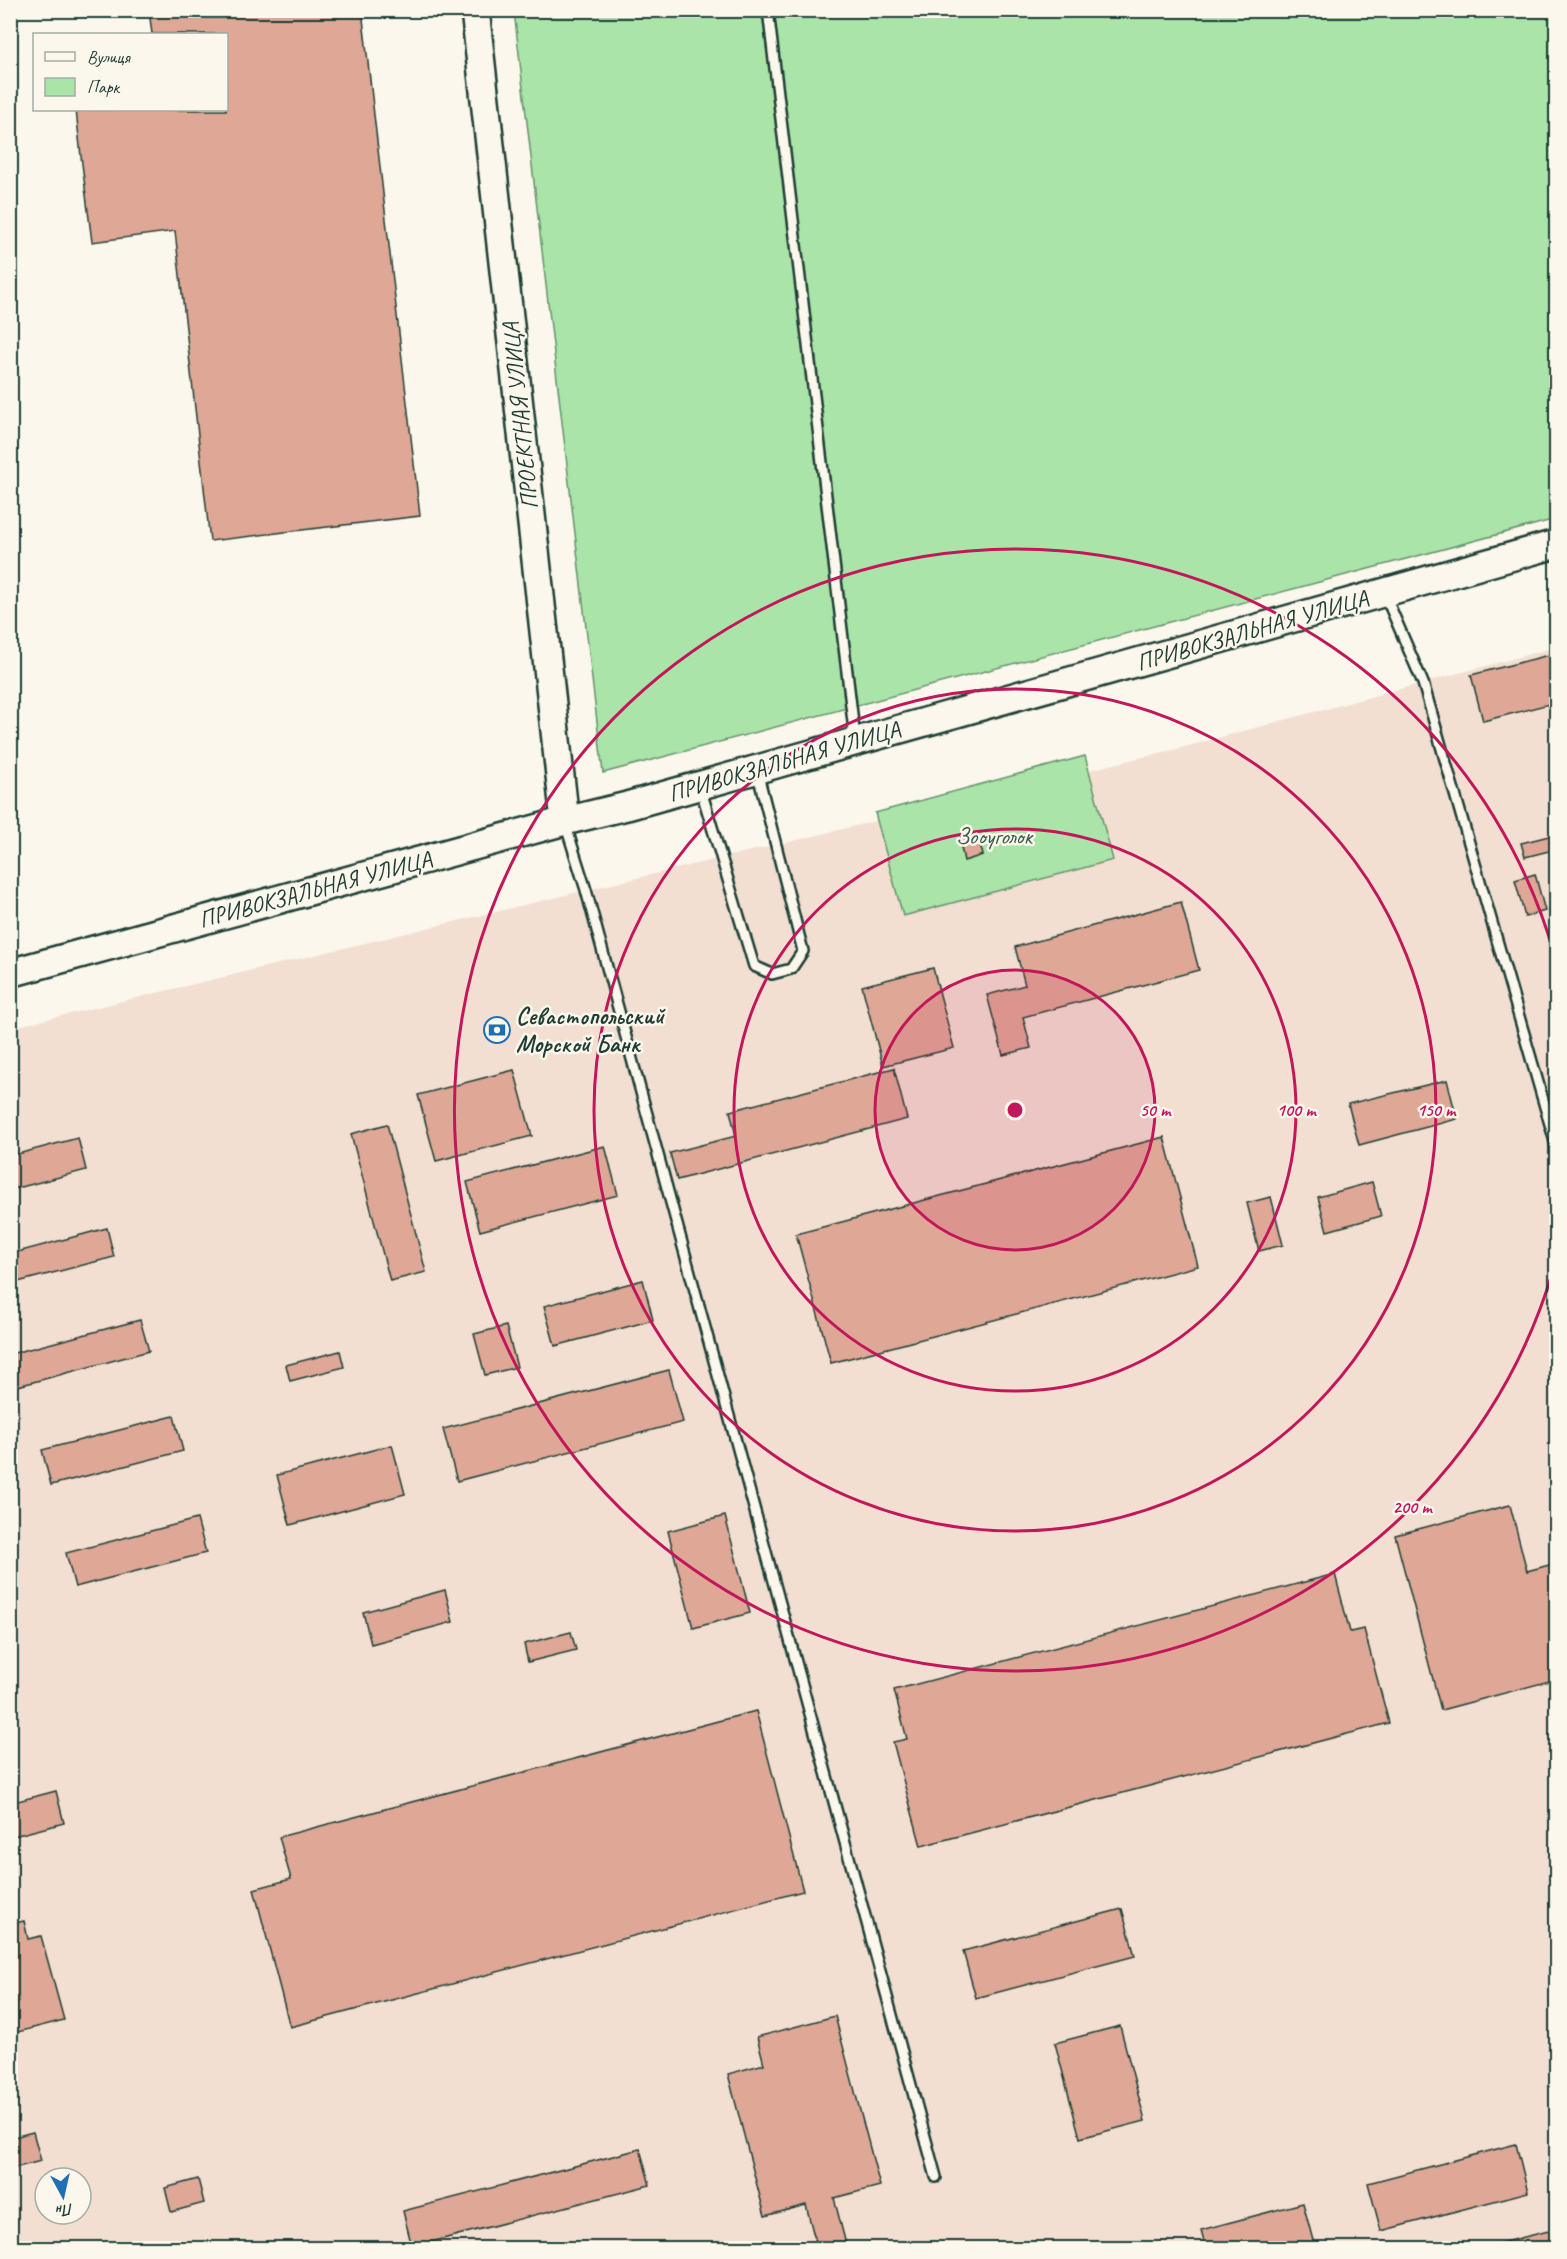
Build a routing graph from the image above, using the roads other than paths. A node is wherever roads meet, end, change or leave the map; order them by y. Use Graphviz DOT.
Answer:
graph roads {
  1 [pos="474,10"];
  2 [pos="768,10"];
  3 [pos="1557,544"];
  4 [pos="1384,592"];
  5 [pos="856,741"];
  6 [pos="756,769"];
  7 [pos="699,785"];
  8 [pos="565,821"];
  9 [pos="11,973"];
  10 [pos="1557,1145"];
  11 [pos="936,2177"];
  1 -- 8 [label="main road, ПРОЕКТНАЯ УЛИЦА"];
  2 -- 5 [label="lane"];
  3 -- 4 [label="main road, ПРИВОКЗАЛЬНАЯ УЛИЦА"];
  4 -- 5 [label="main road, ПРИВОКЗАЛЬНАЯ УЛИЦА"];
  4 -- 10 [label="lane"];
  5 -- 6 [label="main road, ПРИВОКЗАЛЬНАЯ УЛИЦА"];
  6 -- 7 [label="main road, ПРИВОКЗАЛЬНАЯ УЛИЦА"];
  6 -- 7 [label="lane"];
  7 -- 8 [label="main road, ПРИВОКЗАЛЬНАЯ УЛИЦА"];
  8 -- 9 [label="main road, ПРИВОКЗАЛЬНАЯ УЛИЦА"];
  8 -- 11 [label="lane"];
}
